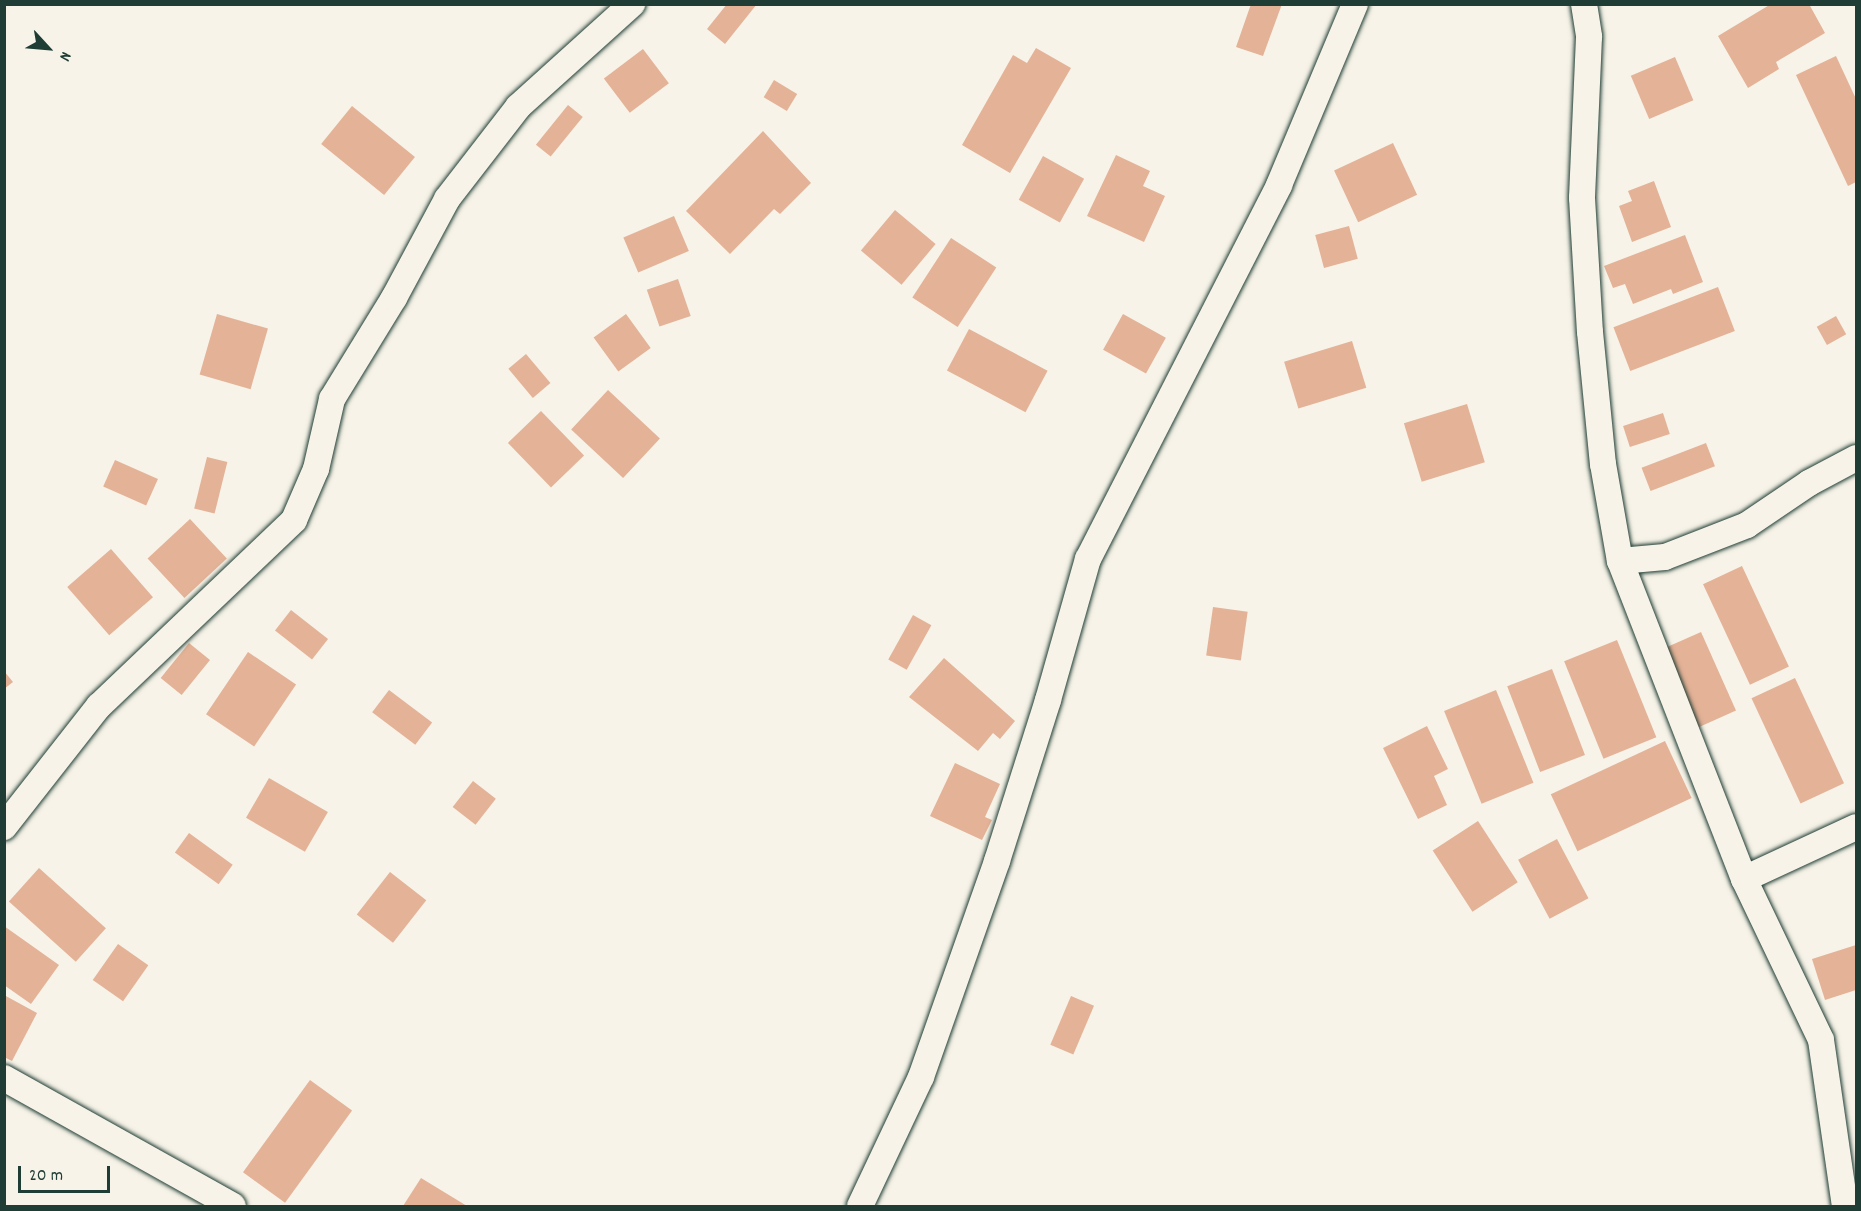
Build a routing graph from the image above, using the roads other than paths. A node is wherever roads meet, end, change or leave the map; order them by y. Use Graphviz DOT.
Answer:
graph roads {
  1 [pos="632,4"];
  2 [pos="1355,4"];
  3 [pos="1584,4"];
  4 [pos="1857,458"];
  5 [pos="1620,561"];
  6 [pos="4,827"];
  7 [pos="1857,827"];
  8 [pos="1744,879"];
  9 [pos="4,1078"];
  10 [pos="233,1206"];
  11 [pos="860,1206"];
  12 [pos="1845,1206"];
  1 -- 6 [label="street"];
  2 -- 11 [label="street"];
  3 -- 5 [label="street"];
  4 -- 5 [label="street"];
  5 -- 8 [label="street"];
  7 -- 8 [label="street"];
  8 -- 12 [label="street"];
  9 -- 10 [label="street"];
}
